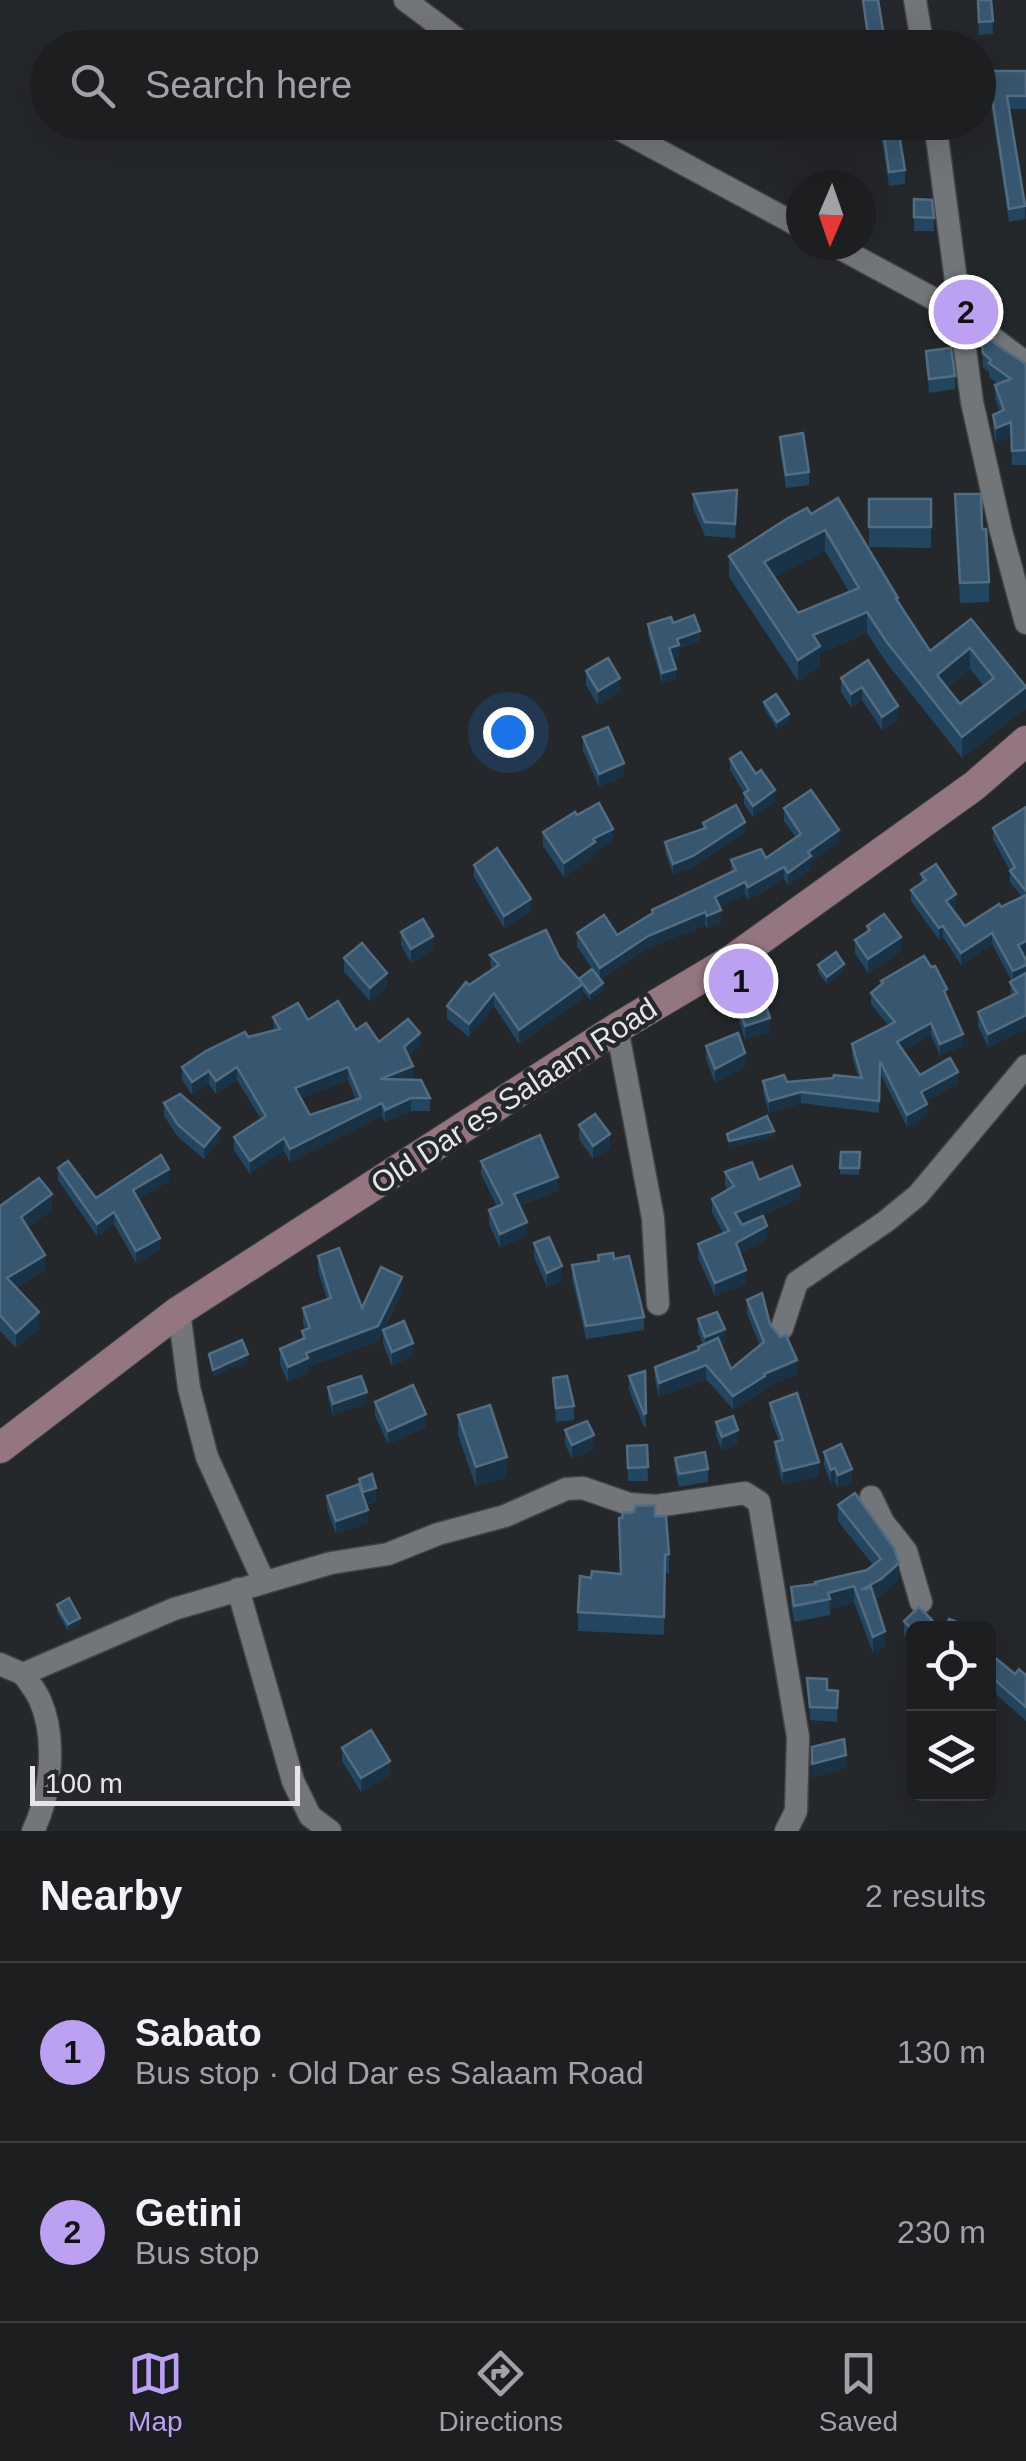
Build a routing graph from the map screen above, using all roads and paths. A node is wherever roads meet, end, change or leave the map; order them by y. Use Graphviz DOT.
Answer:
graph roads {
  1 [pos="406,0"];
  2 [pos="916,0"];
  3 [pos="445,30"];
  4 [pos="920,30"];
  5 [pos="639,140"];
  6 [pos="937,140"];
  7 [pos="786,219"];
  8 [pos="861,260"];
  9 [pos="960,314"];
  10 [pos="1026,363"];
  11 [pos="1026,623"];
  12 [pos="1026,741"];
  13 [pos="617,1028"];
  14 [pos="1026,1066"];
  15 [pos="658,1304"];
  16 [pos="179,1311"];
  17 [pos="782,1328"];
  18 [pos="0,1448"];
  19 [pos="871,1497"];
  20 [pos="264,1582"];
  21 [pos="238,1589"];
  22 [pos="921,1602"];
  23 [pos="0,1664"];
  24 [pos="23,1674"];
  25 [pos="33,1831"];
  26 [pos="330,1831"];
  27 [pos="786,1831"];
  1 -- 3 [label="street"];
  2 -- 4 [label="street"];
  5 -- 7 [label="street"];
  6 -- 9 [label="street"];
  8 -- 9 [label="street"];
  9 -- 10 [label="street"];
  9 -- 11 [label="street"];
  12 -- 13 [label="street, Old Dar es Salaam Road"];
  13 -- 15 [label="street"];
  13 -- 16 [label="street, Old Dar es Salaam Road"];
  14 -- 17 [label="street"];
  16 -- 18 [label="street, Old Dar es Salaam Road"];
  16 -- 20 [label="street"];
  19 -- 22 [label="street"];
  20 -- 21 [label="street"];
  20 -- 27 [label="street"];
  21 -- 24 [label="street"];
  21 -- 26 [label="street"];
  23 -- 24 [label="street"];
  24 -- 25 [label="street"];
}
